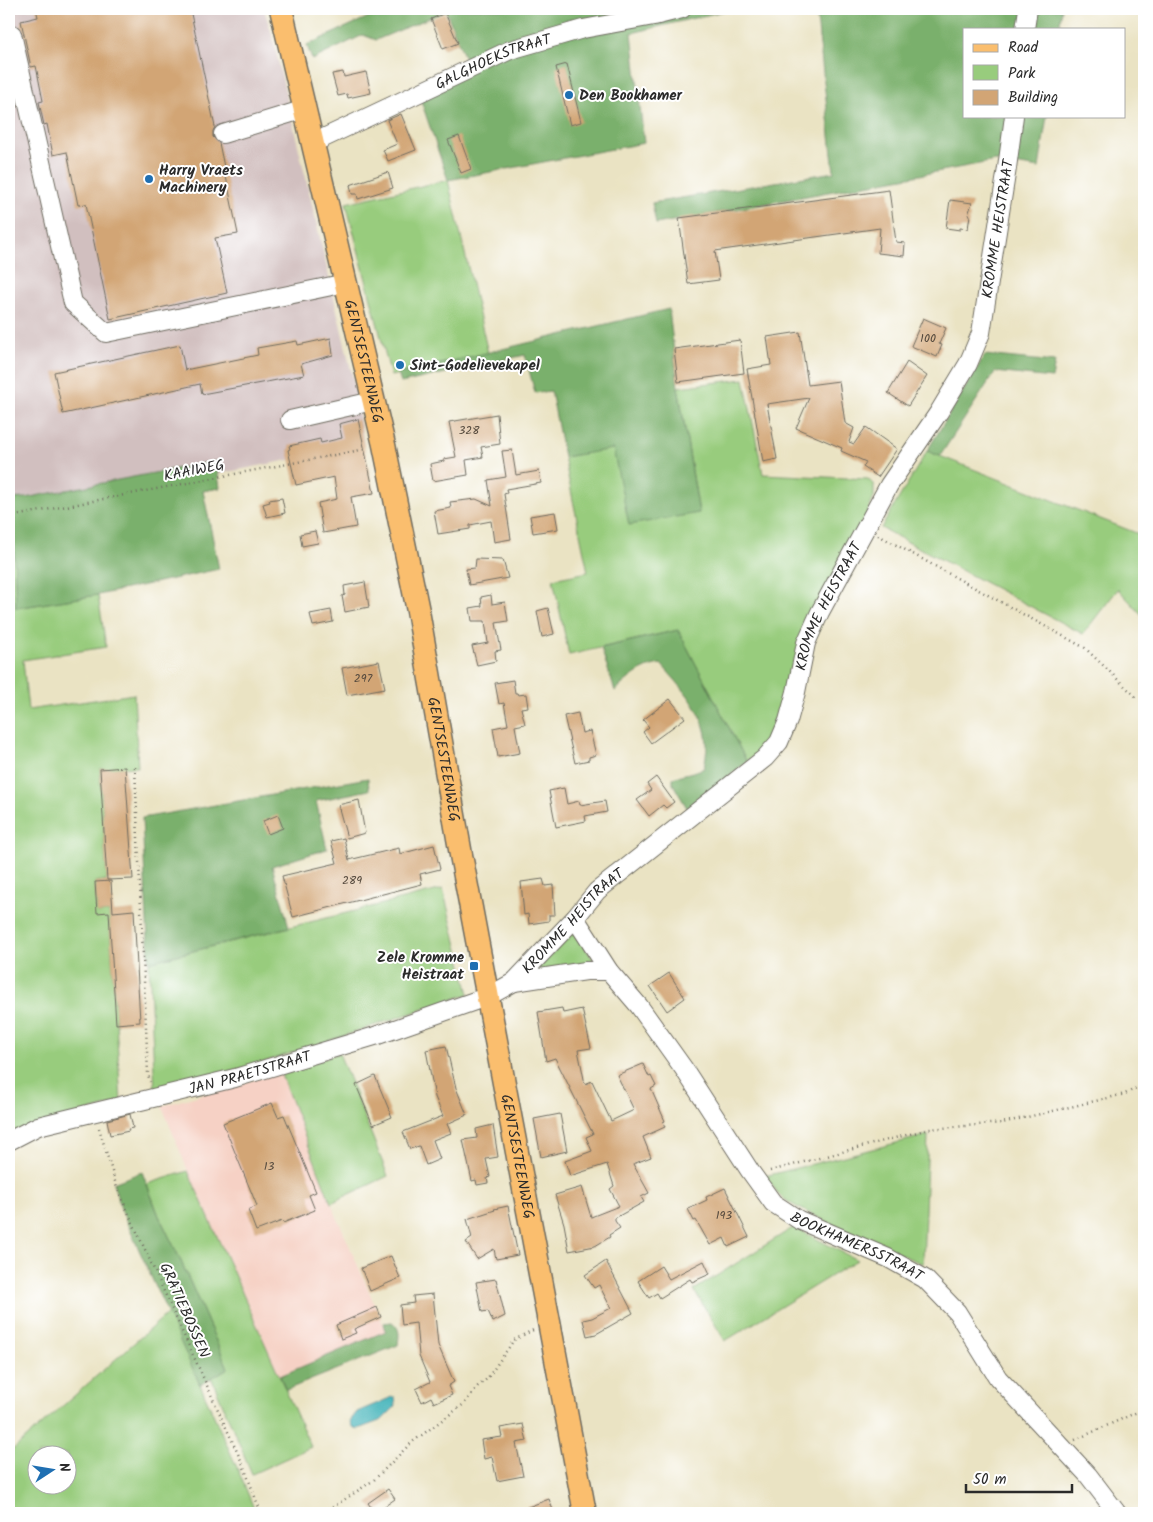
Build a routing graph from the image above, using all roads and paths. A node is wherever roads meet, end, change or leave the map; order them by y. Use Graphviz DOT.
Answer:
graph roads {
  1 [pos="281,9"];
  2 [pos="682,9"];
  3 [pos="1028,9"];
  4 [pos="1025,28"];
  5 [pos="12,34"];
  6 [pos="305,109"];
  7 [pos="1014,118"];
  8 [pos="223,134"];
  9 [pos="313,143"];
  10 [pos="346,283"];
  11 [pos="372,401"];
  12 [pos="290,420"];
  13 [pos="384,445"];
  14 [pos="9,518"];
  15 [pos="865,528"];
  16 [pos="1136,697"];
  17 [pos="135,767"];
  18 [pos="575,918"];
  19 [pos="609,971"];
  20 [pos="514,982"];
  21 [pos="489,996"];
  22 [pos="1144,1084"];
  23 [pos="153,1098"];
  24 [pos="95,1113"];
  25 [pos="9,1141"];
  26 [pos="753,1176"];
  27 [pos="550,1324"];
  28 [pos="1144,1409"];
  29 [pos="1061,1446"];
  30 [pos="261,1513"];
  31 [pos="324,1513"];
  32 [pos="586,1513"];
  33 [pos="1117,1513"];
  1 -- 6 [label="main road, GENTSESTEENWEG"];
  2 -- 9 [label="street, GALGHOEKSTRAAT"];
  3 -- 4 [label="street"];
  5 -- 10 [label="street"];
  6 -- 8 [label="street"];
  6 -- 9 [label="main road, GENTSESTEENWEG"];
  7 -- 15 [label="street, KROMME HEISTRAAT"];
  9 -- 10 [label="main road, GENTSESTEENWEG"];
  10 -- 11 [label="main road, GENTSESTEENWEG"];
  11 -- 12 [label="street"];
  11 -- 13 [label="main road, GENTSESTEENWEG"];
  13 -- 14 [label="path, KAAIWEG"];
  13 -- 21 [label="main road, GENTSESTEENWEG"];
  15 -- 16 [label="path"];
  15 -- 18 [label="street, KROMME HEISTRAAT"];
  17 -- 23 [label="path"];
  18 -- 19 [label="street, BOOKHAMERSSTRAAT"];
  18 -- 20 [label="street, KROMME HEISTRAAT"];
  19 -- 20 [label="street"];
  19 -- 26 [label="street, BOOKHAMERSSTRAAT"];
  20 -- 21 [label="street, KROMME HEISTRAAT"];
  21 -- 23 [label="street, JAN PRAETSTRAAT"];
  21 -- 27 [label="main road, GENTSESTEENWEG"];
  22 -- 26 [label="path"];
  23 -- 24 [label="street, JAN PRAETSTRAAT"];
  24 -- 25 [label="street, JAN PRAETSTRAAT"];
  24 -- 30 [label="path, GRATIEBOSSEN"];
  26 -- 29 [label="street, BOOKHAMERSSTRAAT"];
  27 -- 31 [label="path"];
  27 -- 32 [label="main road, GENTSESTEENWEG"];
  28 -- 29 [label="path"];
  29 -- 33 [label="street, BOOKHAMERSSTRAAT"];
}
